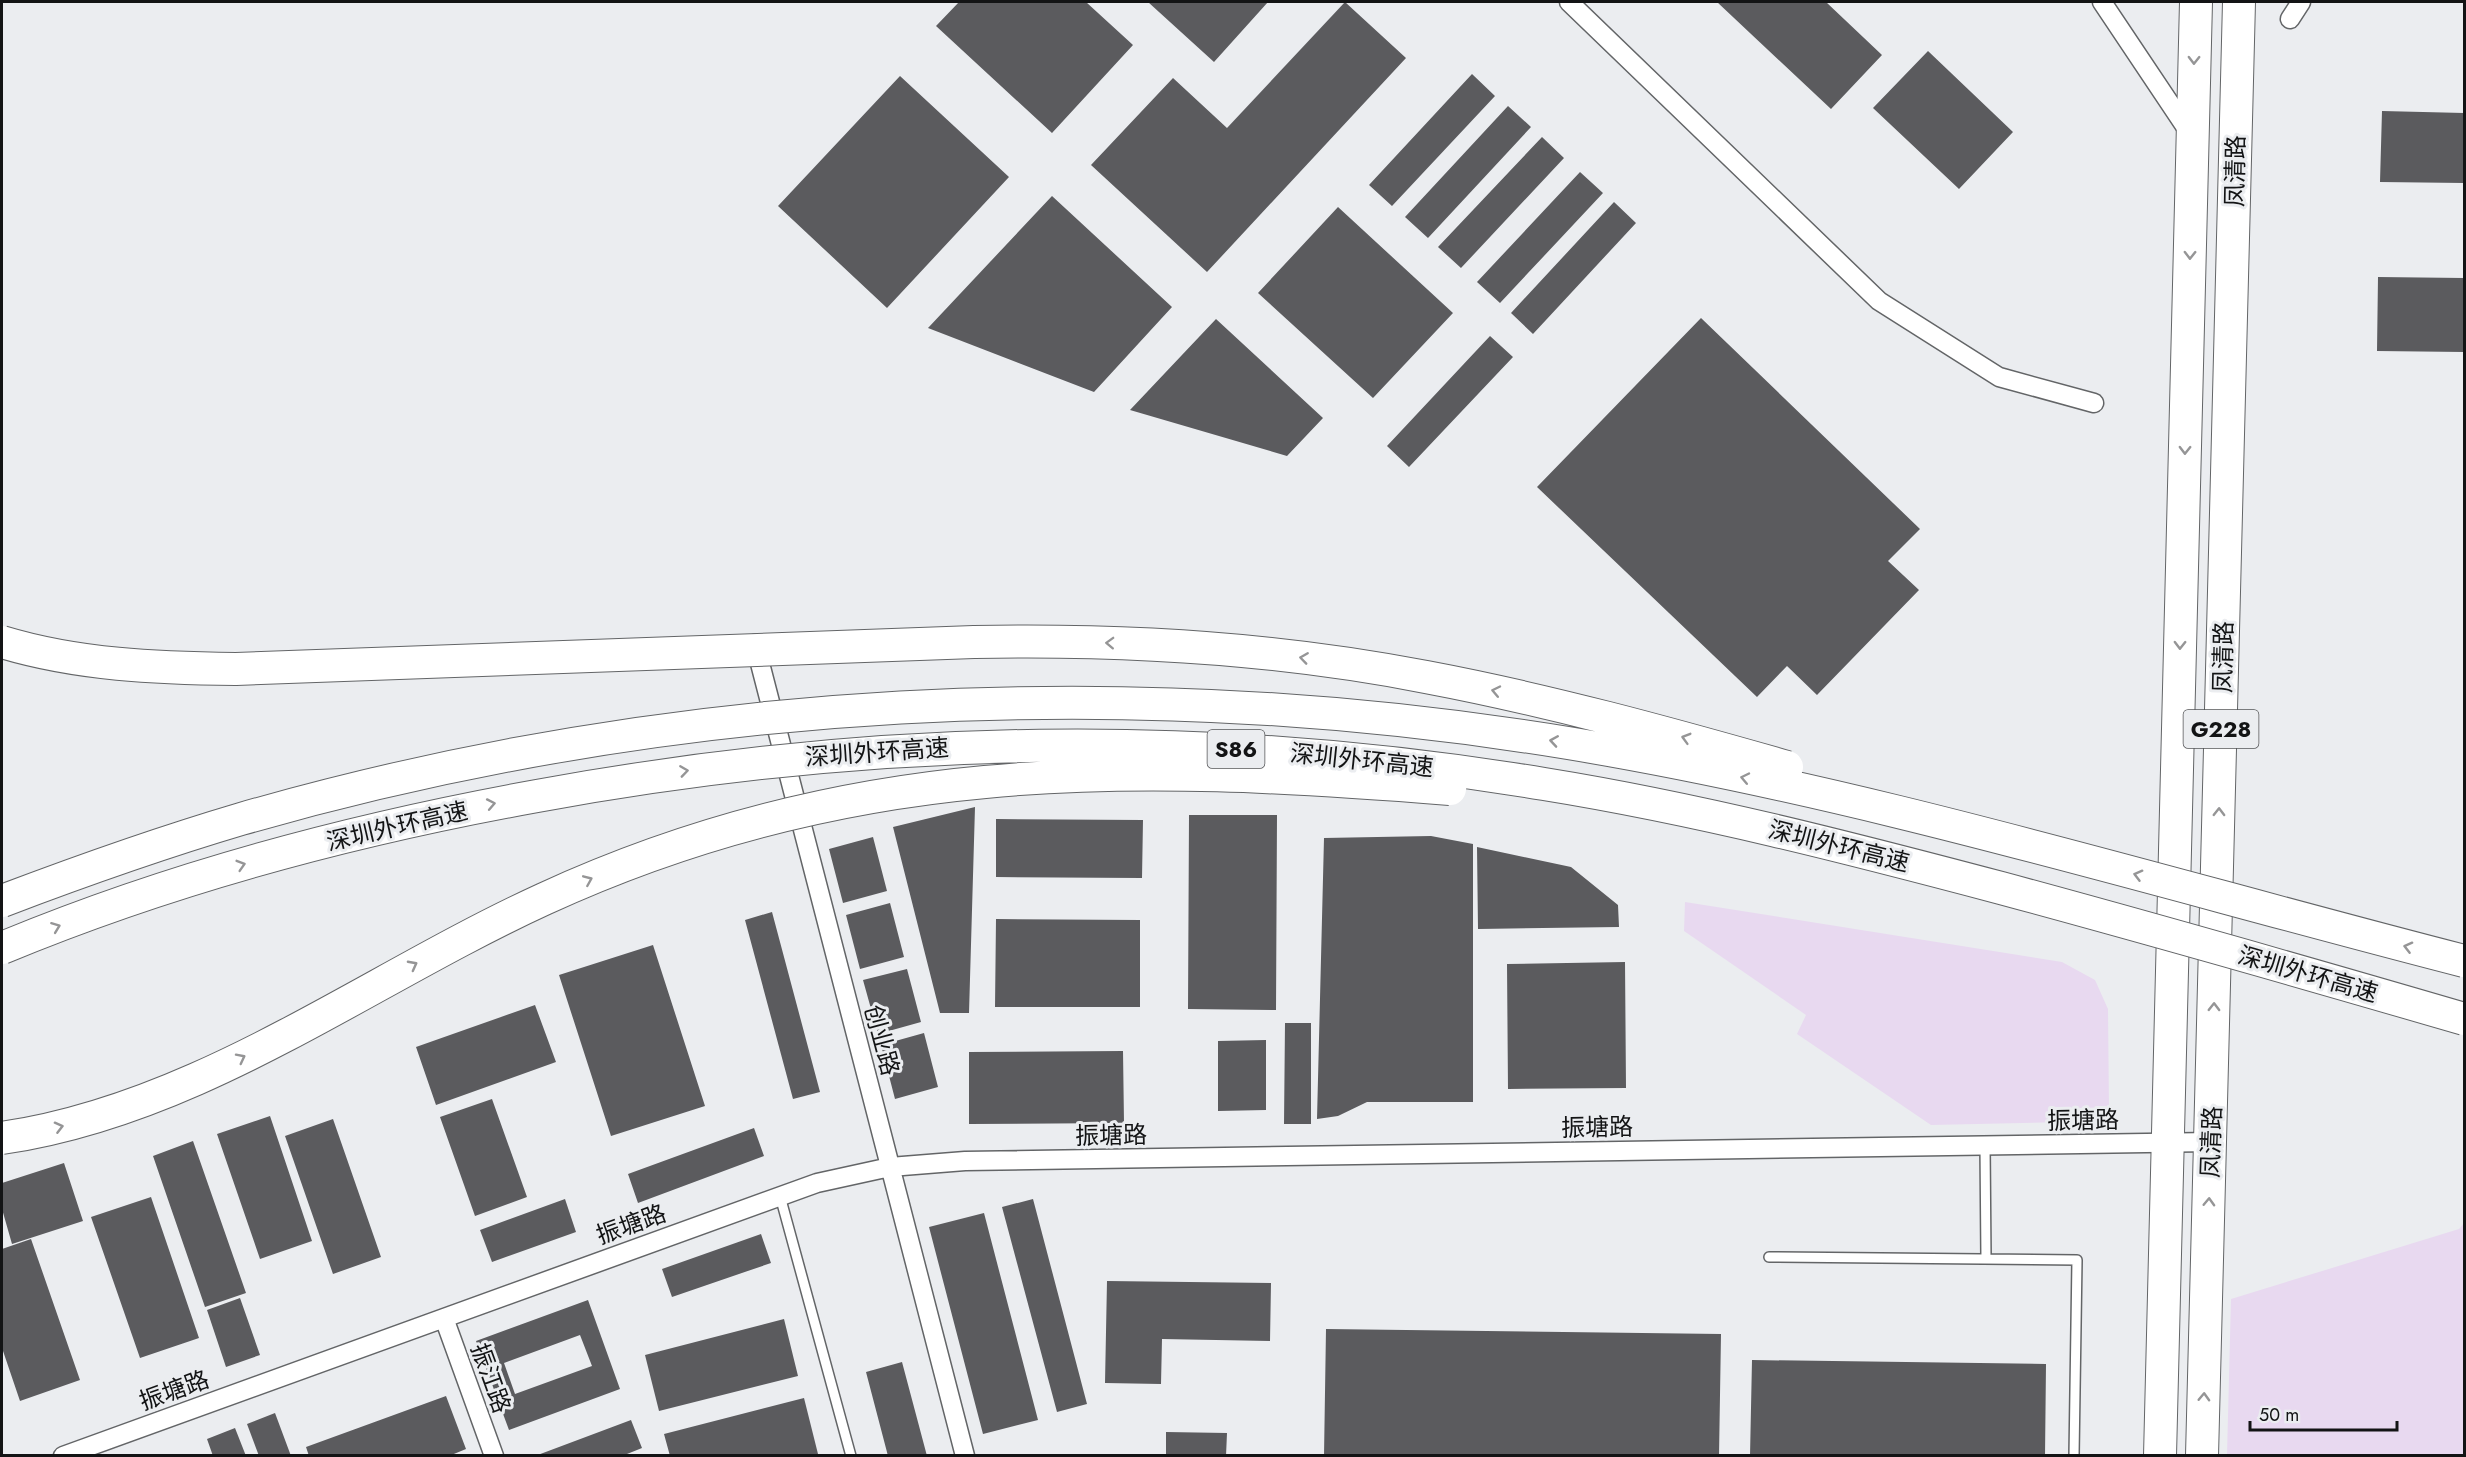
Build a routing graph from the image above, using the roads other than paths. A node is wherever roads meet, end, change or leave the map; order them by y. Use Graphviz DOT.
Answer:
graph roads {
  1 [pos="1569,2"];
  2 [pos="2102,2"];
  3 [pos="2196,2"];
  4 [pos="2240,2"];
  5 [pos="2301,2"];
  6 [pos="2290,19"];
  7 [pos="2192,138"];
  8 [pos="2094,403"];
  9 [pos="753,636"];
  10 [pos="2,642"];
  11 [pos="1669,807"];
  12 [pos="2022,844"];
  13 [pos="2,901"];
  14 [pos="2,948"];
  15 [pos="2464,961"];
  16 [pos="2464,1019"];
  17 [pos="2,1138"];
  18 [pos="2168,1142"];
  19 [pos="2211,1142"];
  20 [pos="1985,1145"];
  21 [pos="890,1167"];
  22 [pos="780,1196"];
  23 [pos="1769,1257"];
  24 [pos="1986,1259"];
  25 [pos="444,1318"];
  26 [pos="63,1455"];
  27 [pos="494,1455"];
  28 [pos="851,1455"];
  29 [pos="965,1455"];
  30 [pos="2074,1455"];
  31 [pos="2160,1455"];
  32 [pos="2202,1455"];
  1 -- 8 [label="street"];
  2 -- 7 [label="street"];
  3 -- 7 [label="highway, 凤清路 / G228, one-way"];
  19 -- 4 [label="highway, 凤清路 / G228, one-way"];
  5 -- 6 [label="street"];
  7 -- 18 [label="highway, 凤清路 / G228, one-way"];
  9 -- 21 [label="street, 创业路"];
  12 -- 10 [label="highway, one-way, bridge"];
  14 -- 11 [label="highway, 深圳外环高速 / S86, one-way, bridge"];
  11 -- 16 [label="highway, 深圳外环高速 / S86, bridge"];
  17 -- 11 [label="highway, one-way, bridge"];
  12 -- 13 [label="highway, 深圳外环高速 / S86, one-way, bridge"];
  15 -- 12 [label="highway, 深圳外环高速 / S86, one-way, bridge"];
  18 -- 19 [label="street, 振塘路"];
  18 -- 20 [label="street, 振塘路"];
  18 -- 31 [label="highway, 凤清路 / G228"];
  32 -- 19 [label="highway, 凤清路 / G228, one-way"];
  20 -- 21 [label="street, 振塘路"];
  20 -- 24 [label="lane"];
  21 -- 22 [label="street, 振塘路"];
  21 -- 29 [label="street, 创业路"];
  22 -- 25 [label="street, 振塘路"];
  22 -- 28 [label="lane"];
  23 -- 24 [label="lane"];
  24 -- 30 [label="lane"];
  25 -- 26 [label="street, 振塘路"];
  25 -- 27 [label="street, 振江路"];
}
